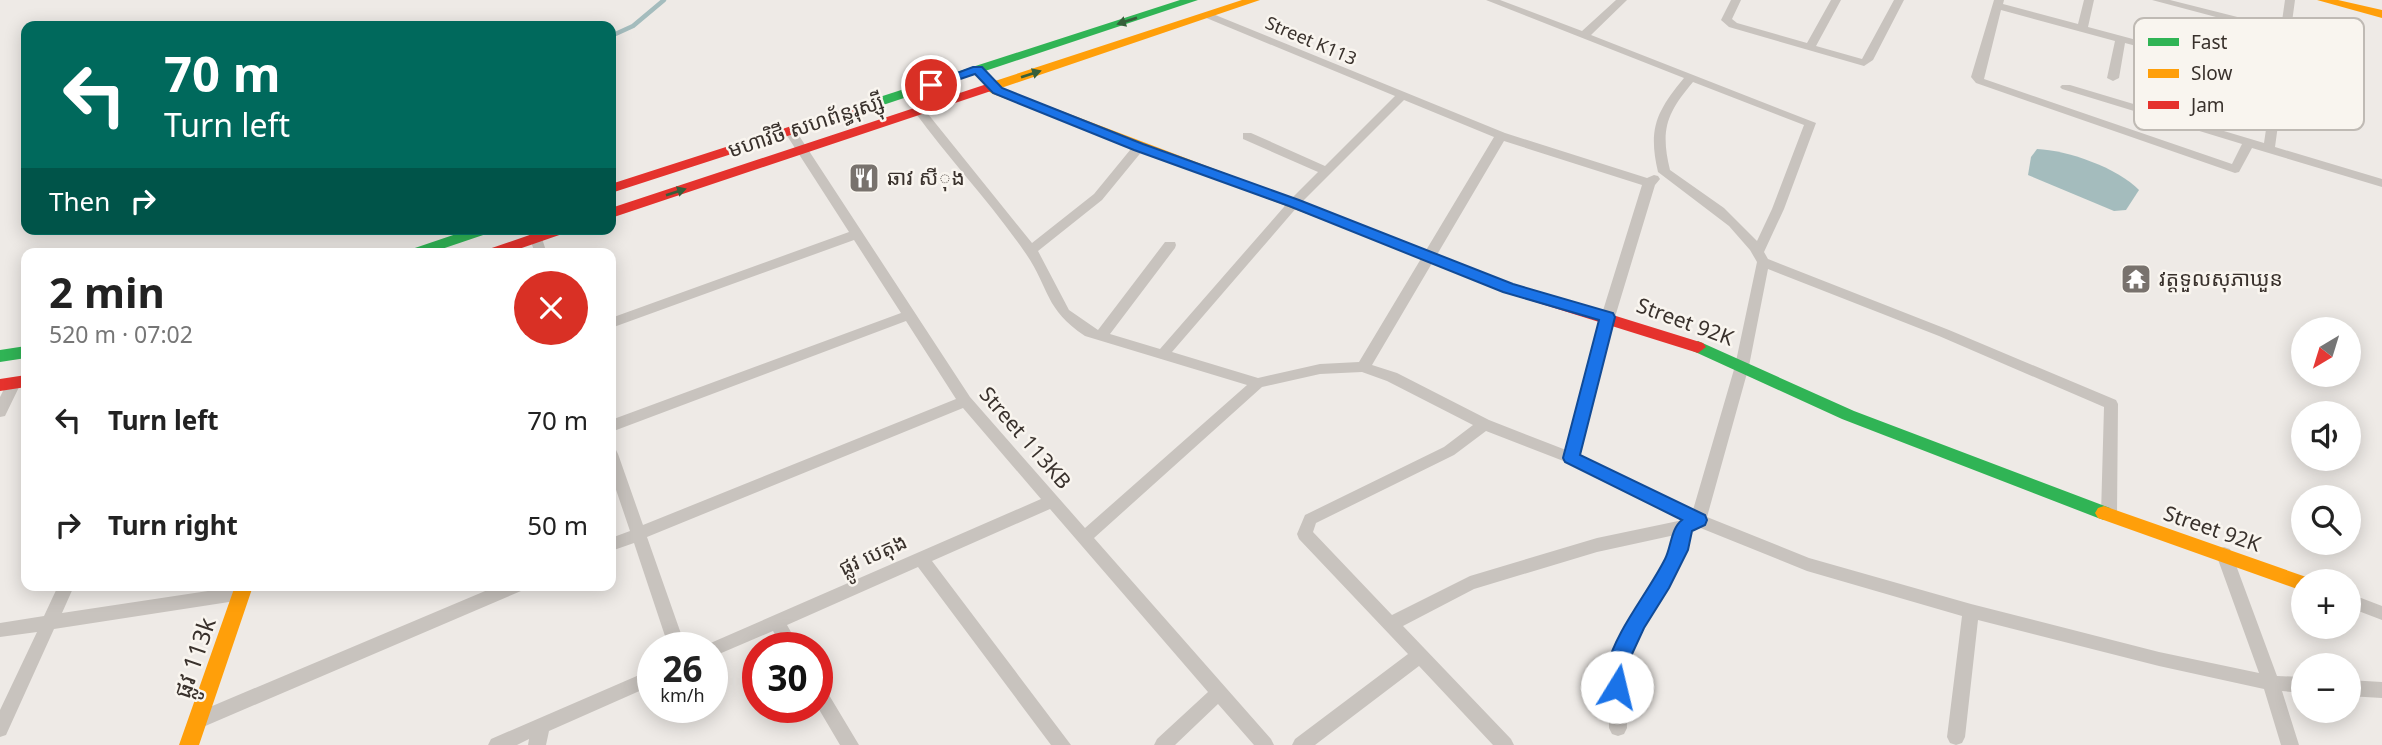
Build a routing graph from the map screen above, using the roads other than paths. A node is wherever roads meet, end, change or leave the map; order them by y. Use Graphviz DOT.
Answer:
graph roads {
  1 [pos="1192,0"];
  2 [pos="1254,0"];
  3 [pos="1490,0"];
  4 [pos="1622,0"];
  5 [pos="1736,0"];
  6 [pos="1836,0"];
  7 [pos="1899,0"];
  8 [pos="2089,0"];
  9 [pos="2157,0"];
  10 [pos="2290,0"];
  11 [pos="2323,0"];
  12 [pos="1998,3"];
  13 [pos="2382,14"];
  14 [pos="1208,15"];
  15 [pos="2230,18"];
  16 [pos="2288,18"];
  17 [pos="2082,29"];
  18 [pos="1583,36"];
  19 [pos="2120,39"];
  20 [pos="2134,43"];
  21 [pos="1810,47"];
  22 [pos="978,69"];
  23 [pos="1691,77"];
  24 [pos="2113,78"];
  25 [pos="993,86"];
  26 [pos="2066,87"];
  27 [pos="1401,97"];
  28 [pos="2134,108"];
  29 [pos="920,111"];
  30 [pos="2207,130"];
  31 [pos="2272,130"];
  32 [pos="790,131"];
  33 [pos="1247,136"];
  34 [pos="1501,136"];
  35 [pos="2249,143"];
  36 [pos="1139,147"];
  37 [pos="2269,149"];
  38 [pos="803,150"];
  39 [pos="1327,171"];
  40 [pos="1664,172"];
  41 [pos="1649,183"];
  42 [pos="2382,183"];
  43 [pos="616,187"];
  44 [pos="1294,203"];
  45 [pos="616,211"];
  46 [pos="857,234"];
  47 [pos="469,235"];
  48 [pos="536,240"];
  49 [pos="1170,245"];
  50 [pos="429,248"];
  51 [pos="509,248"];
  52 [pos="1031,250"];
  53 [pos="1761,256"];
  54 [pos="1427,258"];
  55 [pos="909,316"];
  56 [pos="1608,317"];
  57 [pos="616,321"];
  58 [pos="1101,337"];
  59 [pos="21,353"];
  60 [pos="1162,355"];
  61 [pos="0,356"];
  62 [pos="1742,366"];
  63 [pos="1363,367"];
  64 [pos="13,383"];
  65 [pos="1258,383"];
  66 [pos="965,401"];
  67 [pos="0,412"];
  68 [pos="616,424"];
  69 [pos="1484,424"];
  70 [pos="1571,458"];
  71 [pos="616,469"];
  72 [pos="1052,501"];
  73 [pos="2109,515"];
  74 [pos="1691,523"];
  75 [pos="638,534"];
  76 [pos="1084,538"];
  77 [pos="616,543"];
  78 [pos="2224,554"];
  79 [pos="921,559"];
  80 [pos="2291,579"];
  81 [pos="64,591"];
  82 [pos="232,591"];
  83 [pos="242,591"];
  84 [pos="502,591"];
  85 [pos="2361,605"];
  86 [pos="1971,611"];
  87 [pos="2382,613"];
  88 [pos="776,622"];
  89 [pos="49,623"];
  90 [pos="1390,624"];
  91 [pos="0,630"];
  92 [pos="672,632"];
  93 [pos="782,632"];
  94 [pos="728,643"];
  95 [pos="1420,656"];
  96 [pos="2271,683"];
  97 [pos="637,684"];
  98 [pos="2291,684"];
  99 [pos="2361,689"];
  100 [pos="2382,690"];
  101 [pos="1219,692"];
  102 [pos="833,717"];
  103 [pos="197,721"];
  104 [pos="541,726"];
  105 [pos="1618,728"];
  106 [pos="0,730"];
  107 [pos="1956,737"];
  108 [pos="189,745"];
  109 [pos="497,745"];
  110 [pos="537,745"];
  111 [pos="850,745"];
  112 [pos="1062,745"];
  113 [pos="1163,745"];
  114 [pos="1265,745"];
  115 [pos="1301,745"];
  116 [pos="1505,745"];
  117 [pos="2290,745"];
  1 -- 22 [label="main road, មហាវិថី សហព័ន្ធរុស្ស៊ី, one-way"];
  2 -- 14 [label="main road, មហាវិថី សហព័ន្ធរុស្ស៊ី"];
  3 -- 18 [label="street"];
  4 -- 18 [label="street"];
  5 -- 21 [label="street"];
  6 -- 21 [label="street"];
  7 -- 21 [label="street"];
  8 -- 17 [label="street"];
  9 -- 15 [label="street"];
  10 -- 16 [label="street"];
  11 -- 13 [label="main road"];
  12 -- 17 [label="street"];
  12 -- 35 [label="street"];
  25 -- 14 [label="main road, មហាវិថី សហព័ន្ធរុស្ស៊ី, one-way"];
  14 -- 27 [label="street, Street K113"];
  17 -- 19 [label="street"];
  18 -- 23 [label="street"];
  19 -- 20 [label="street"];
  19 -- 24 [label="street"];
  22 -- 25 [label="main road, Street 92K"];
  22 -- 32 [label="main road, មហាវិថី សហព័ន្ធរុស្ស៊ី"];
  23 -- 40 [label="street"];
  23 -- 53 [label="street"];
  25 -- 29 [label="main road, មហាវិថី សហព័ន្ធរុស្ស៊ី"];
  25 -- 36 [label="main road, Street 92K"];
  26 -- 28 [label="street"];
  27 -- 34 [label="street, Street K113"];
  27 -- 39 [label="street"];
  29 -- 38 [label="main road, មហាវិថី សហព័ន្ធរុស្ស៊ី"];
  29 -- 52 [label="street"];
  30 -- 35 [label="street"];
  31 -- 37 [label="street"];
  32 -- 38 [label="street, Street 113KB"];
  32 -- 43 [label="main road, មហាវិថី សហព័ន្ធរុស្ស៊ី"];
  33 -- 39 [label="street"];
  34 -- 41 [label="street, Street K113"];
  34 -- 54 [label="street"];
  35 -- 37 [label="street"];
  36 -- 44 [label="main road, Street 92K"];
  36 -- 52 [label="street"];
  37 -- 42 [label="street"];
  45 -- 38 [label="main road, មហាវិថី សហព័ន្ធរុស្ស៊ី, one-way"];
  38 -- 46 [label="street, Street 113KB"];
  39 -- 44 [label="street"];
  40 -- 41 [label="street"];
  40 -- 53 [label="street"];
  41 -- 56 [label="street"];
  44 -- 54 [label="main road, Street 92K"];
  44 -- 60 [label="street"];
  46 -- 55 [label="street, Street 113KB"];
  46 -- 57 [label="street"];
  47 -- 50 [label="main road"];
  48 -- 51 [label="main road"];
  49 -- 58 [label="street"];
  52 -- 58 [label="street"];
  53 -- 62 [label="street"];
  53 -- 73 [label="street"];
  54 -- 56 [label="main road, Street 92K"];
  54 -- 63 [label="street"];
  55 -- 66 [label="street, Street 113KB"];
  55 -- 68 [label="street"];
  56 -- 62 [label="main road, Street 92K"];
  56 -- 70 [label="street"];
  58 -- 60 [label="street"];
  59 -- 61 [label="main road"];
  60 -- 65 [label="street"];
  62 -- 73 [label="main road, Street 92K"];
  62 -- 74 [label="street"];
  63 -- 65 [label="street"];
  63 -- 69 [label="street"];
  64 -- 67 [label="street"];
  65 -- 76 [label="street"];
  66 -- 72 [label="street, Street 113KB"];
  66 -- 75 [label="street"];
  69 -- 70 [label="street"];
  69 -- 90 [label="street"];
  70 -- 74 [label="street"];
  71 -- 75 [label="street"];
  72 -- 76 [label="street, Street 113KB"];
  72 -- 79 [label="street, ផ្លូវ បេតុង"];
  73 -- 78 [label="main road, Street 92K"];
  74 -- 86 [label="street"];
  74 -- 90 [label="street"];
  74 -- 105 [label="street"];
  75 -- 77 [label="street"];
  75 -- 92 [label="street"];
  76 -- 101 [label="street, Street 113KB"];
  78 -- 80 [label="main road, Street 92K"];
  78 -- 96 [label="street"];
  79 -- 88 [label="street, ផ្លូវ បេតុង"];
  79 -- 112 [label="street"];
  81 -- 89 [label="street"];
  82 -- 89 [label="street"];
  83 -- 103 [label="main road, ផ្លូវ 113k"];
  84 -- 103 [label="street"];
  85 -- 87 [label="street"];
  86 -- 96 [label="street"];
  86 -- 107 [label="street"];
  88 -- 93 [label="street"];
  88 -- 94 [label="street, ផ្លូវ បេតុង"];
  89 -- 91 [label="street"];
  89 -- 106 [label="street"];
  90 -- 95 [label="street"];
  95 -- 115 [label="street"];
  95 -- 116 [label="street"];
  96 -- 98 [label="street"];
  96 -- 117 [label="street"];
  97 -- 104 [label="street"];
  99 -- 100 [label="street"];
  101 -- 113 [label="street"];
  101 -- 114 [label="street, Street 113KB"];
  102 -- 111 [label="street"];
  103 -- 108 [label="main road, ផ្លូវ 113k"];
  104 -- 109 [label="street"];
  104 -- 110 [label="street"];
}
